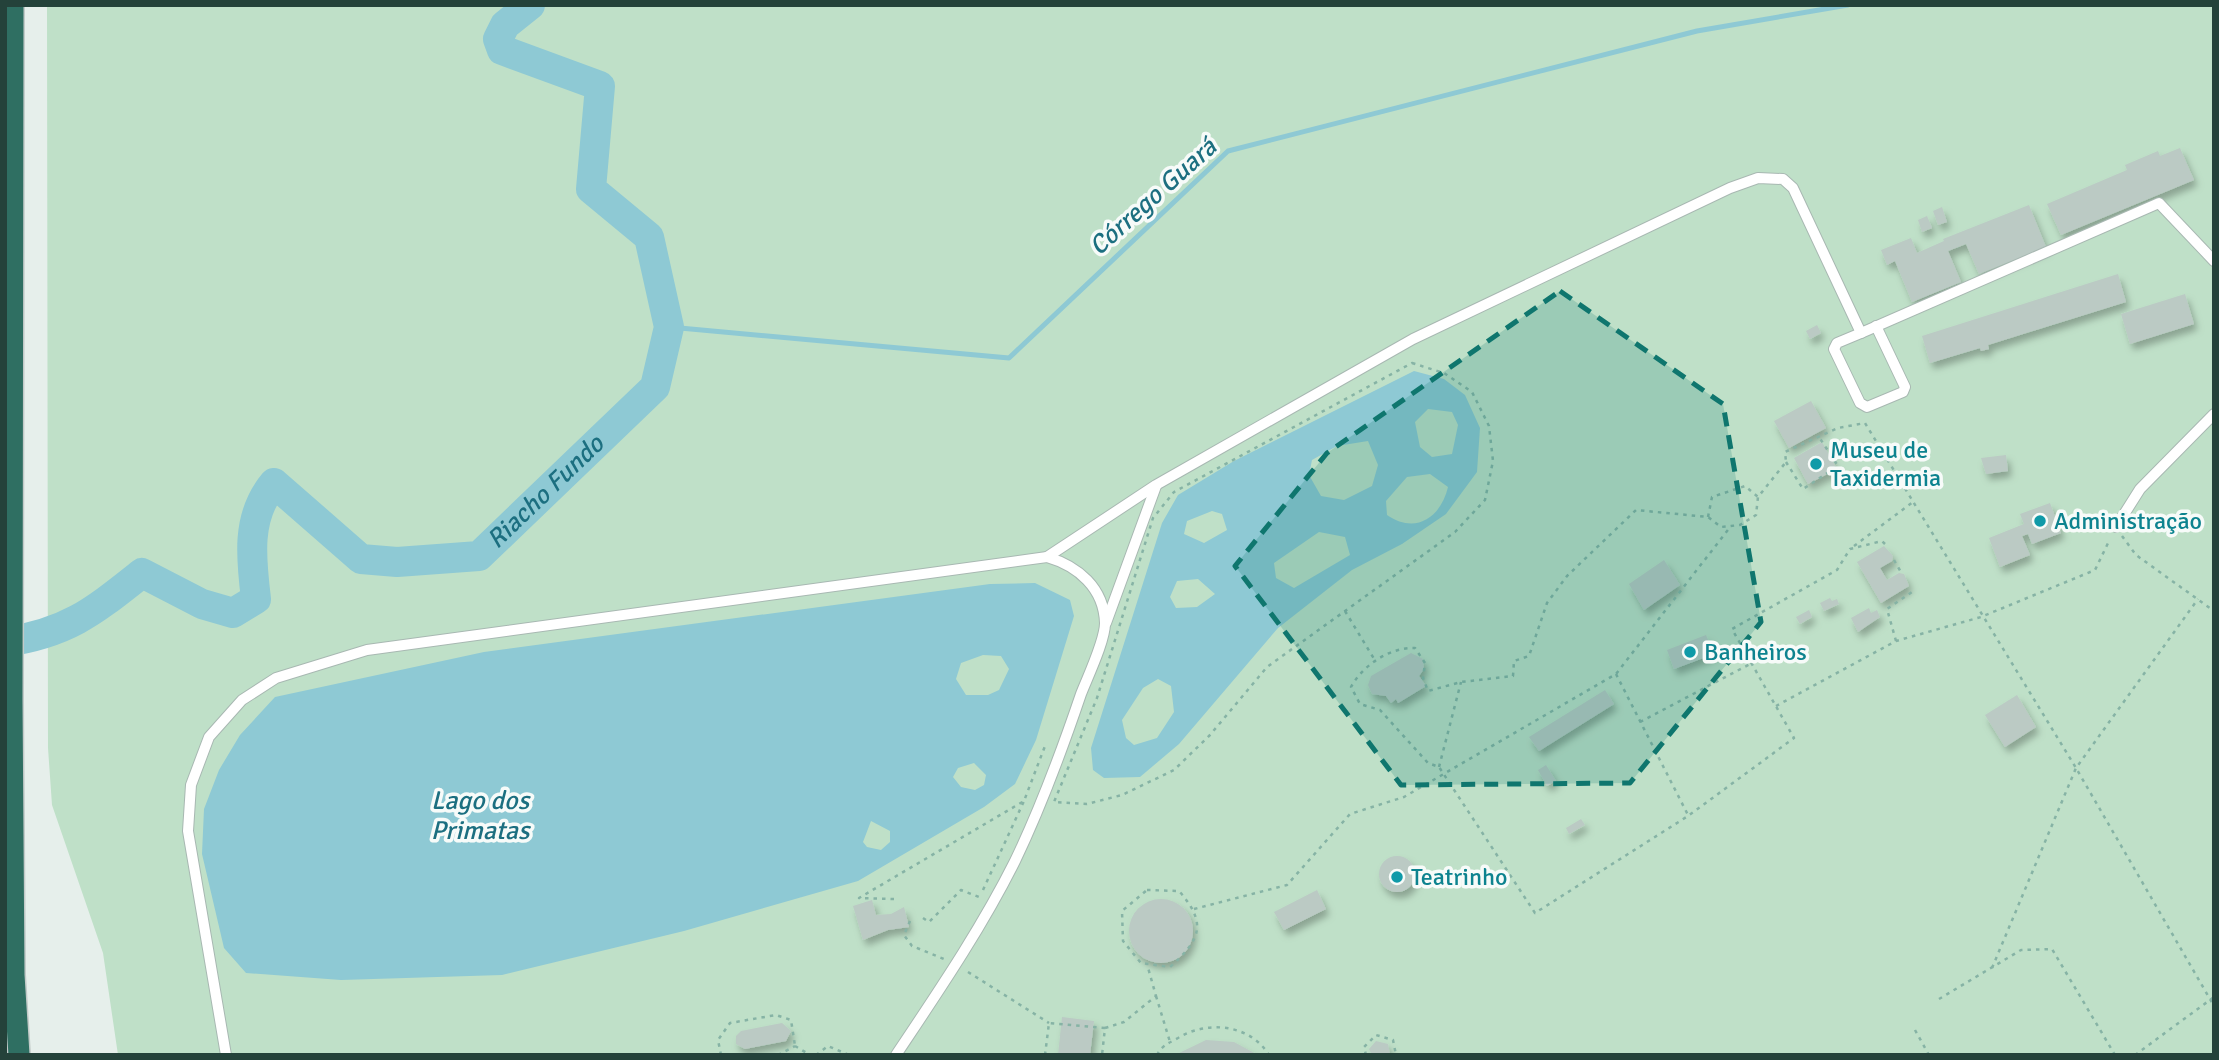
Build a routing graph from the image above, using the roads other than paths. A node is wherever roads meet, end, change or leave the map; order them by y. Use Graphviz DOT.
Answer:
graph roads {
  1 [pos="13,5"];
  2 [pos="2214,261"];
  3 [pos="1876,326"];
  4 [pos="1861,332"];
  5 [pos="2214,414"];
  6 [pos="1156,485"];
  7 [pos="2116,527"];
  8 [pos="1047,557"];
  9 [pos="1105,626"];
  10 [pos="19,1055"];
  11 [pos="226,1055"];
  12 [pos="896,1055"];
  1 -- 10 [label="highway"];
  2 -- 3 [label="lane"];
  3 -- 4 [label="lane"];
  3 -- 4 [label="lane"];
  4 -- 6 [label="lane"];
  5 -- 7 [label="lane"];
  6 -- 8 [label="lane"];
  6 -- 9 [label="lane"];
  8 -- 9 [label="lane"];
  8 -- 11 [label="lane"];
  9 -- 12 [label="lane"];
}
